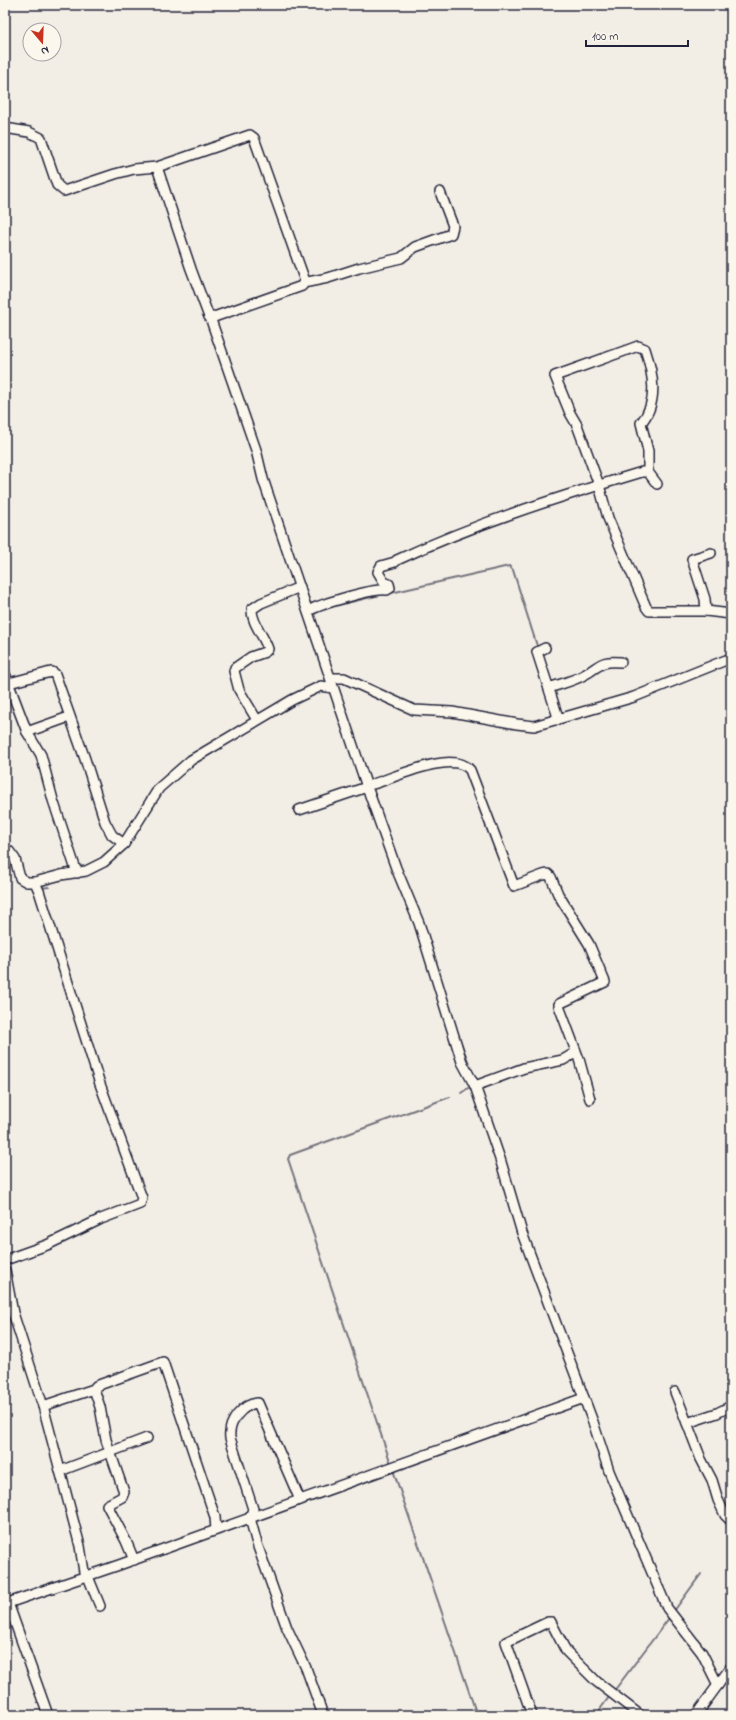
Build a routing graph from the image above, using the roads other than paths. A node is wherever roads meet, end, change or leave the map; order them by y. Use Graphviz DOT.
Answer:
graph roads {
  1 [pos="5,128"];
  2 [pos="157,167"];
  3 [pos="440,192"];
  4 [pos="303,283"];
  5 [pos="213,318"];
  6 [pos="648,472"];
  7 [pos="657,484"];
  8 [pos="599,485"];
  9 [pos="711,553"];
  10 [pos="300,587"];
  11 [pos="308,611"];
  12 [pos="706,611"];
  13 [pos="731,614"];
  14 [pos="545,648"];
  15 [pos="731,658"];
  16 [pos="621,662"];
  17 [pos="5,674"];
  18 [pos="331,678"];
  19 [pos="9,683"];
  20 [pos="333,688"];
  21 [pos="549,688"];
  22 [pos="69,717"];
  23 [pos="257,720"];
  24 [pos="557,720"];
  25 [pos="27,732"];
  26 [pos="370,785"];
  27 [pos="299,810"];
  28 [pos="124,844"];
  29 [pos="5,851"];
  30 [pos="76,873"];
  31 [pos="35,882"];
  32 [pos="575,1053"];
  33 [pos="475,1086"];
  34 [pos="590,1099"];
  35 [pos="5,1260"];
  36 [pos="5,1270"];
  37 [pos="94,1389"];
  38 [pos="675,1392"];
  39 [pos="584,1398"];
  40 [pos="43,1406"];
  41 [pos="731,1406"];
  42 [pos="687,1423"];
  43 [pos="147,1438"];
  44 [pos="110,1452"];
  45 [pos="60,1471"];
  46 [pos="300,1500"];
  47 [pos="729,1515"];
  48 [pos="250,1518"];
  49 [pos="216,1530"];
  50 [pos="134,1560"];
  51 [pos="87,1576"];
  52 [pos="7,1604"];
  53 [pos="100,1606"];
  54 [pos="731,1667"];
  55 [pos="718,1685"];
  56 [pos="45,1714"];
  57 [pos="323,1715"];
  58 [pos="532,1715"];
  59 [pos="640,1715"];
  60 [pos="696,1715"];
  1 -- 2 [label="street"];
  2 -- 4 [label="street"];
  2 -- 5 [label="street"];
  3 -- 4 [label="street"];
  4 -- 5 [label="street"];
  5 -- 10 [label="street"];
  6 -- 7 [label="street"];
  6 -- 8 [label="street"];
  6 -- 8 [label="street"];
  8 -- 11 [label="street"];
  8 -- 12 [label="street"];
  9 -- 12 [label="street"];
  10 -- 11 [label="street"];
  10 -- 23 [label="street"];
  11 -- 18 [label="street"];
  12 -- 13 [label="street"];
  14 -- 21 [label="street"];
  15 -- 24 [label="street"];
  16 -- 21 [label="street"];
  17 -- 19 [label="street"];
  18 -- 20 [label="street"];
  18 -- 24 [label="street"];
  19 -- 22 [label="street"];
  19 -- 25 [label="street"];
  20 -- 23 [label="street"];
  20 -- 26 [label="street"];
  21 -- 24 [label="street"];
  22 -- 25 [label="street"];
  22 -- 28 [label="street"];
  23 -- 28 [label="street"];
  25 -- 30 [label="street"];
  26 -- 27 [label="street"];
  26 -- 32 [label="street"];
  26 -- 33 [label="street"];
  28 -- 30 [label="street"];
  29 -- 31 [label="street"];
  30 -- 31 [label="street"];
  31 -- 35 [label="street"];
  32 -- 33 [label="street"];
  32 -- 34 [label="street"];
  33 -- 39 [label="street"];
  36 -- 40 [label="street"];
  37 -- 40 [label="street"];
  37 -- 44 [label="street"];
  37 -- 49 [label="street"];
  38 -- 42 [label="street"];
  39 -- 46 [label="street"];
  39 -- 55 [label="street"];
  40 -- 45 [label="street"];
  41 -- 42 [label="street"];
  42 -- 47 [label="street"];
  43 -- 44 [label="street"];
  44 -- 45 [label="street"];
  44 -- 50 [label="street"];
  45 -- 51 [label="street"];
  46 -- 48 [label="street"];
  46 -- 48 [label="street"];
  48 -- 49 [label="street"];
  48 -- 57 [label="street"];
  49 -- 50 [label="street"];
  50 -- 51 [label="street"];
  51 -- 52 [label="street"];
  51 -- 53 [label="street"];
  52 -- 56 [label="street"];
  54 -- 55 [label="street"];
  55 -- 60 [label="street"];
  58 -- 59 [label="street"];
}
